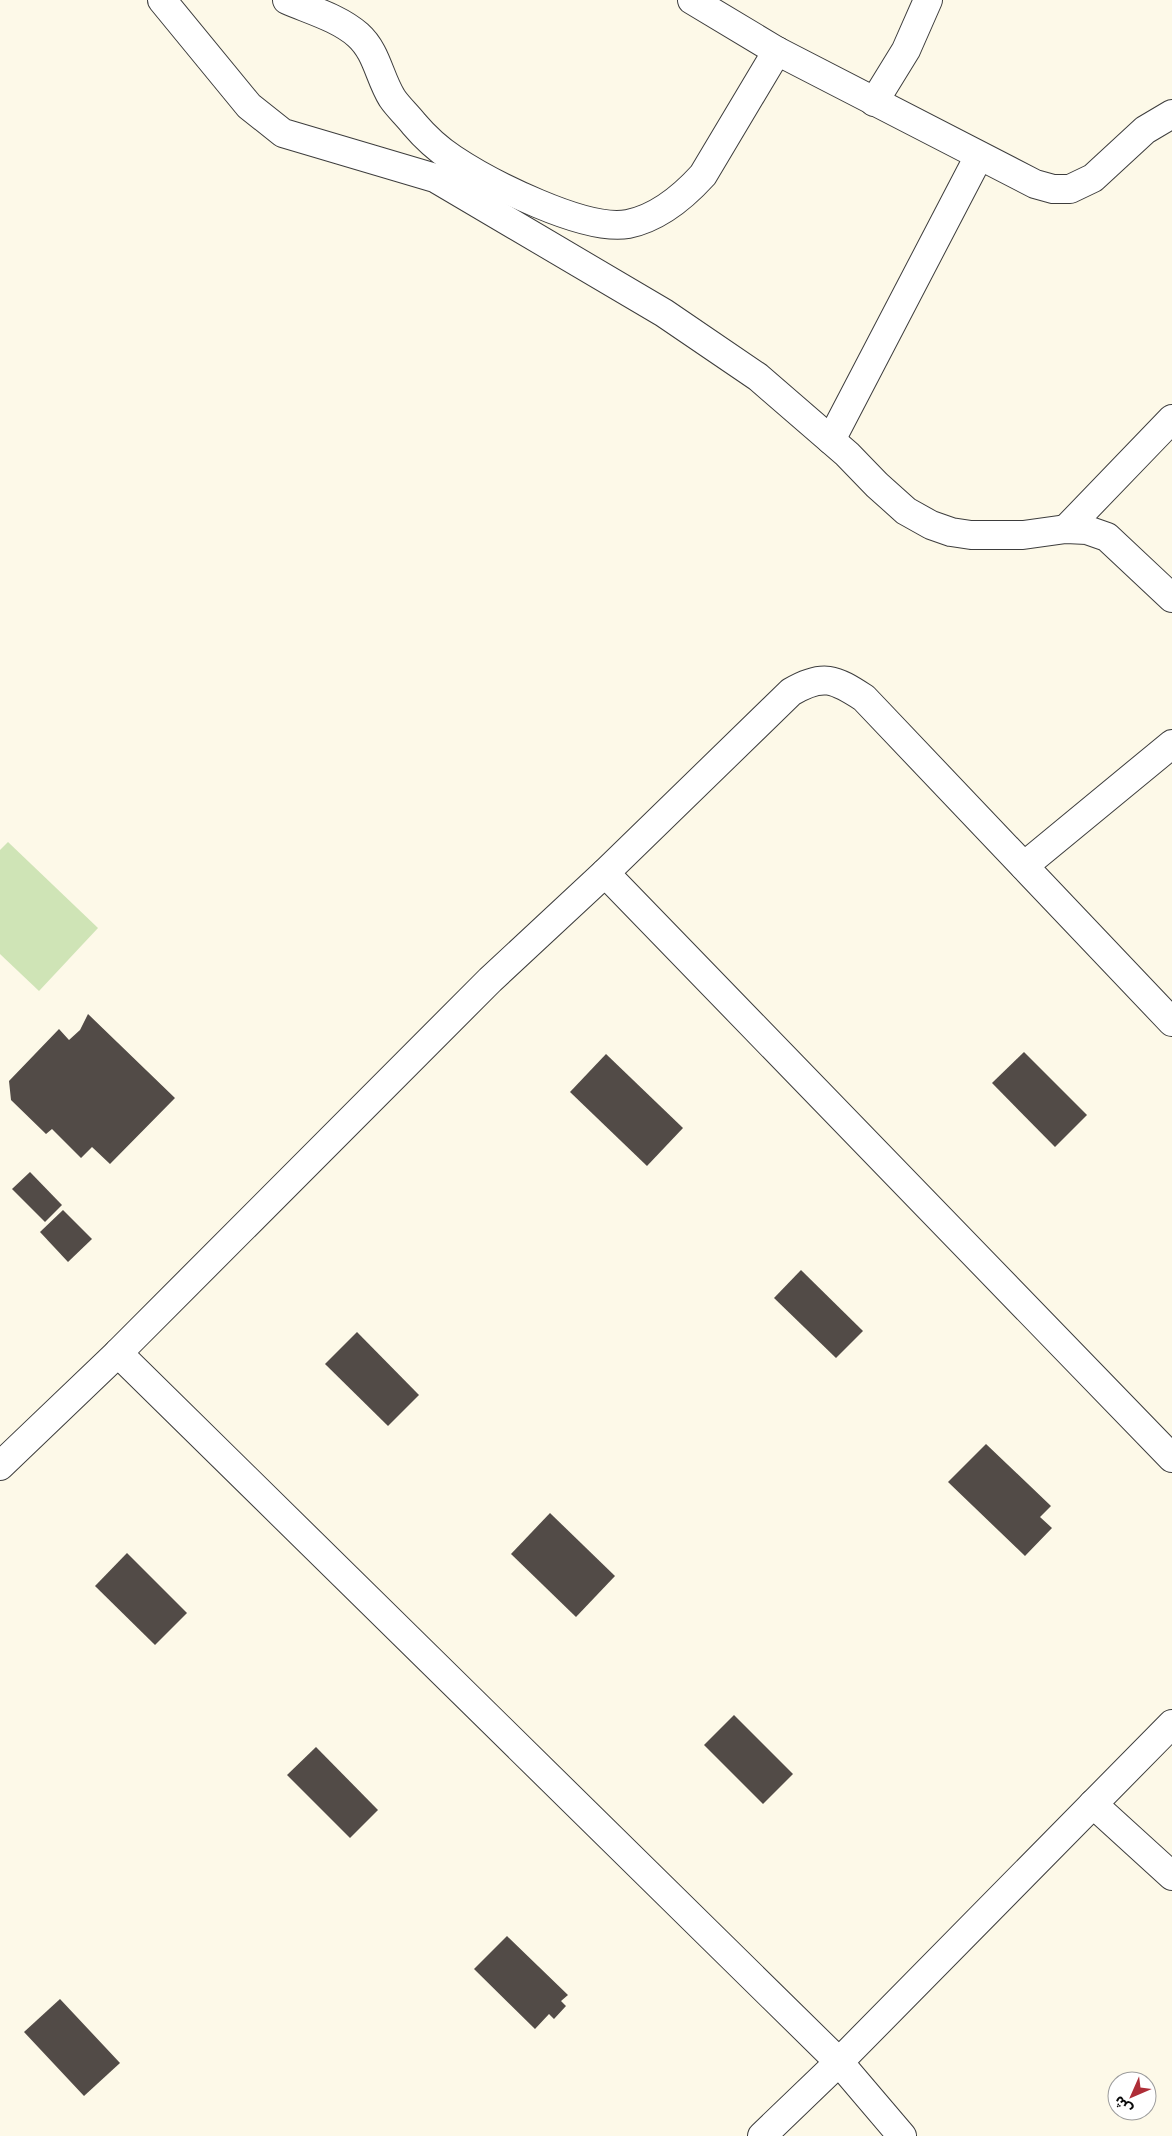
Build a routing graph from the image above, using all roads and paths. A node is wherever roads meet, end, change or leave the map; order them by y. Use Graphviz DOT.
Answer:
graph roads {
  1 [pos="162,0"];
  2 [pos="287,0"];
  3 [pos="692,0"];
  4 [pos="928,0"];
  5 [pos="777,51"];
  6 [pos="874,102"];
  7 [pos="1172,114"];
  8 [pos="979,156"];
  9 [pos="1172,418"];
  10 [pos="831,440"];
  11 [pos="1066,529"];
  12 [pos="1172,598"];
  13 [pos="1172,744"];
  14 [pos="1024,866"];
  15 [pos="605,873"];
  16 [pos="1172,1022"];
  17 [pos="118,1353"];
  18 [pos="1172,1458"];
  19 [pos="0,1466"];
  20 [pos="1172,1724"];
  21 [pos="1094,1804"];
  22 [pos="1172,1876"];
  23 [pos="838,2062"];
  24 [pos="762,2136"];
  25 [pos="902,2136"];
  1 -- 10 [label="street"];
  2 -- 5 [label="street"];
  3 -- 5 [label="street"];
  4 -- 6 [label="street"];
  5 -- 6 [label="street"];
  6 -- 8 [label="street"];
  7 -- 8 [label="street"];
  8 -- 10 [label="street"];
  9 -- 11 [label="street"];
  10 -- 11 [label="street"];
  11 -- 12 [label="street"];
  13 -- 14 [label="street"];
  14 -- 15 [label="street"];
  14 -- 16 [label="street"];
  15 -- 17 [label="street"];
  15 -- 18 [label="street"];
  17 -- 19 [label="street"];
  17 -- 23 [label="street"];
  20 -- 21 [label="street"];
  21 -- 22 [label="street"];
  21 -- 23 [label="street"];
  23 -- 24 [label="street"];
  23 -- 25 [label="street"];
}
